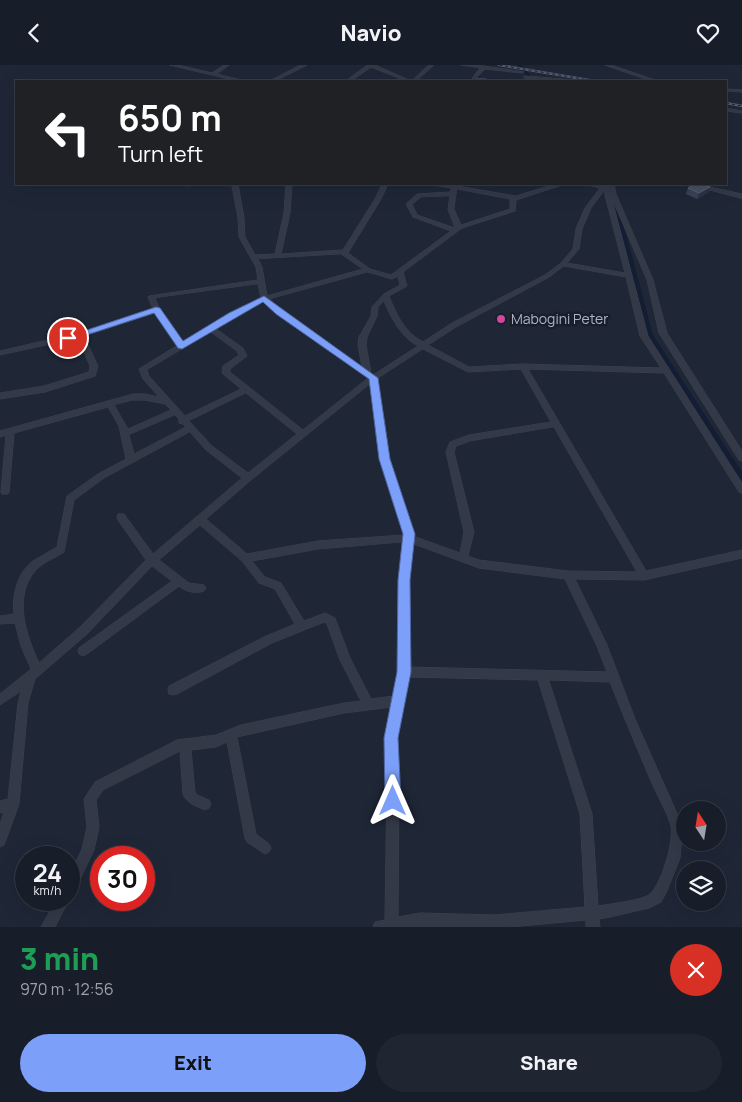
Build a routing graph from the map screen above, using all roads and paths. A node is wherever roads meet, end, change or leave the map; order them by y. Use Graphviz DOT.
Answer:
graph roads {
  1 [pos="172,65"];
  2 [pos="227,65"];
  3 [pos="305,65"];
  4 [pos="371,65"];
  5 [pos="432,65"];
  6 [pos="463,65"];
  7 [pos="519,65"];
  8 [pos="607,65"];
  9 [pos="484,67"];
  10 [pos="522,72"];
  11 [pos="213,74"];
  12 [pos="528,78"];
  13 [pos="234,80"];
  14 [pos="274,80"];
  15 [pos="349,80"];
  16 [pos="407,80"];
  17 [pos="415,80"];
  18 [pos="474,80"];
  19 [pos="559,80"];
  20 [pos="653,80"];
  21 [pos="727,90"];
  22 [pos="742,91"];
  23 [pos="727,109"];
  24 [pos="742,112"];
  25 [pos="236,185"];
  26 [pos="289,185"];
  27 [pos="385,185"];
  28 [pos="440,185"];
  29 [pos="557,185"];
  30 [pos="606,185"];
  31 [pos="694,185"];
  32 [pos="454,188"];
  33 [pos="742,196"];
  34 [pos="513,198"];
  35 [pos="451,211"];
  36 [pos="442,225"];
  37 [pos="457,228"];
  38 [pos="441,239"];
  39 [pos="345,252"];
  40 [pos="278,255"];
  41 [pos="255,257"];
  42 [pos="563,264"];
  43 [pos="368,270"];
  44 [pos="400,273"];
  45 [pos="628,276"];
  46 [pos="262,281"];
  47 [pos="385,296"];
  48 [pos="264,299"];
  49 [pos="156,310"];
  50 [pos="212,329"];
  51 [pos="80,335"];
  52 [pos="182,346"];
  53 [pos="421,346"];
  54 [pos="0,353"];
  55 [pos="523,366"];
  56 [pos="666,371"];
  57 [pos="370,375"];
  58 [pos="246,390"];
  59 [pos="0,396"];
  60 [pos="166,401"];
  61 [pos="110,404"];
  62 [pos="175,412"];
  63 [pos="182,421"];
  64 [pos="557,424"];
  65 [pos="190,428"];
  66 [pos="10,432"];
  67 [pos="126,433"];
  68 [pos="0,434"];
  69 [pos="302,434"];
  70 [pos="742,458"];
  71 [pos="131,459"];
  72 [pos="248,478"];
  73 [pos="742,490"];
  74 [pos="5,492"];
  75 [pos="121,517"];
  76 [pos="199,519"];
  77 [pos="409,538"];
  78 [pos="742,554"];
  79 [pos="245,558"];
  80 [pos="463,558"];
  81 [pos="152,560"];
  82 [pos="568,575"];
  83 [pos="644,575"];
  84 [pos="179,581"];
  85 [pos="201,588"];
  86 [pos="19,618"];
  87 [pos="0,620"];
  88 [pos="301,625"];
  89 [pos="83,651"];
  90 [pos="404,672"];
  91 [pos="34,674"];
  92 [pos="542,676"];
  93 [pos="614,677"];
  94 [pos="172,690"];
  95 [pos="0,700"];
  96 [pos="399,701"];
  97 [pos="368,704"];
  98 [pos="231,735"];
  99 [pos="185,744"];
  100 [pos="14,804"];
  101 [pos="205,804"];
  102 [pos="0,807"];
  103 [pos="0,841"];
  104 [pos="265,848"];
  105 [pos="80,867"];
  106 [pos="57,911"];
  107 [pos="592,912"];
  108 [pos="478,924"];
  109 [pos="386,926"];
  110 [pos="48,927"];
  111 [pos="593,927"];
  1 -- 11 [label="street"];
  2 -- 11 [label="street"];
  3 -- 14 [label="street"];
  4 -- 15 [label="street"];
  4 -- 16 [label="street"];
  5 -- 17 [label="street"];
  6 -- 9 [label="street"];
  7 -- 10 [label="street"];
  8 -- 20 [label="street"];
  9 -- 10 [label="street"];
  9 -- 18 [label="street"];
  10 -- 12 [label="street"];
  11 -- 13 [label="street"];
  12 -- 19 [label="street"];
  21 -- 22 [label="street"];
  23 -- 24 [label="street"];
  25 -- 41 [label="street"];
  26 -- 40 [label="street"];
  27 -- 39 [label="street"];
  28 -- 32 [label="street"];
  29 -- 34 [label="street"];
  30 -- 42 [label="street"];
  30 -- 45 [label="street"];
  30 -- 70 [label="street"];
  31 -- 33 [label="street"];
  32 -- 34 [label="street"];
  32 -- 35 [label="street"];
  32 -- 36 [label="street"];
  34 -- 37 [label="street"];
  35 -- 36 [label="street"];
  35 -- 37 [label="street"];
  36 -- 37 [label="street"];
  36 -- 38 [label="street"];
  37 -- 38 [label="street"];
  38 -- 44 [label="street"];
  39 -- 40 [label="street"];
  39 -- 43 [label="street"];
  40 -- 41 [label="street"];
  41 -- 46 [label="street"];
  42 -- 45 [label="street"];
  42 -- 53 [label="street"];
  43 -- 44 [label="street"];
  43 -- 48 [label="street"];
  44 -- 47 [label="street"];
  45 -- 56 [label="street"];
  46 -- 48 [label="street"];
  46 -- 49 [label="street"];
  47 -- 53 [label="street"];
  47 -- 57 [label="street"];
  48 -- 50 [label="street"];
  48 -- 57 [label="street"];
  49 -- 51 [label="street"];
  49 -- 52 [label="street"];
  50 -- 52 [label="street"];
  50 -- 58 [label="street"];
  51 -- 54 [label="street"];
  51 -- 59 [label="street"];
  52 -- 60 [label="street"];
  53 -- 55 [label="street"];
  53 -- 57 [label="street"];
  55 -- 56 [label="street"];
  55 -- 64 [label="street"];
  56 -- 73 [label="street"];
  57 -- 69 [label="street"];
  57 -- 77 [label="street"];
  58 -- 63 [label="street"];
  58 -- 69 [label="street"];
  60 -- 61 [label="street"];
  60 -- 62 [label="street"];
  61 -- 66 [label="street"];
  61 -- 67 [label="street"];
  62 -- 63 [label="street"];
  62 -- 67 [label="street"];
  63 -- 65 [label="street"];
  64 -- 80 [label="street"];
  64 -- 83 [label="street"];
  65 -- 71 [label="street"];
  65 -- 72 [label="street"];
  66 -- 68 [label="street"];
  66 -- 74 [label="street"];
  67 -- 71 [label="street"];
  69 -- 72 [label="street"];
  71 -- 86 [label="street"];
  72 -- 76 [label="street"];
  75 -- 81 [label="street"];
  76 -- 79 [label="street"];
  76 -- 81 [label="street"];
  77 -- 79 [label="street"];
  77 -- 80 [label="street"];
  77 -- 90 [label="street"];
  78 -- 83 [label="street"];
  79 -- 88 [label="street"];
  80 -- 82 [label="street"];
  81 -- 84 [label="street"];
  81 -- 91 [label="street"];
  82 -- 83 [label="street"];
  82 -- 93 [label="street"];
  84 -- 85 [label="street"];
  84 -- 89 [label="street"];
  86 -- 87 [label="street"];
  86 -- 91 [label="street"];
  88 -- 94 [label="street"];
  88 -- 97 [label="street"];
  90 -- 92 [label="street"];
  90 -- 96 [label="street"];
  91 -- 95 [label="street"];
  91 -- 100 [label="street"];
  92 -- 93 [label="street"];
  92 -- 107 [label="street"];
  93 -- 107 [label="street"];
  96 -- 97 [label="street"];
  96 -- 109 [label="street"];
  97 -- 98 [label="street"];
  98 -- 99 [label="street"];
  98 -- 104 [label="street"];
  99 -- 101 [label="street"];
  99 -- 105 [label="street"];
  100 -- 102 [label="street"];
  100 -- 103 [label="street"];
  106 -- 110 [label="street"];
  107 -- 108 [label="street"];
  107 -- 111 [label="street"];
  108 -- 109 [label="street"];
}
